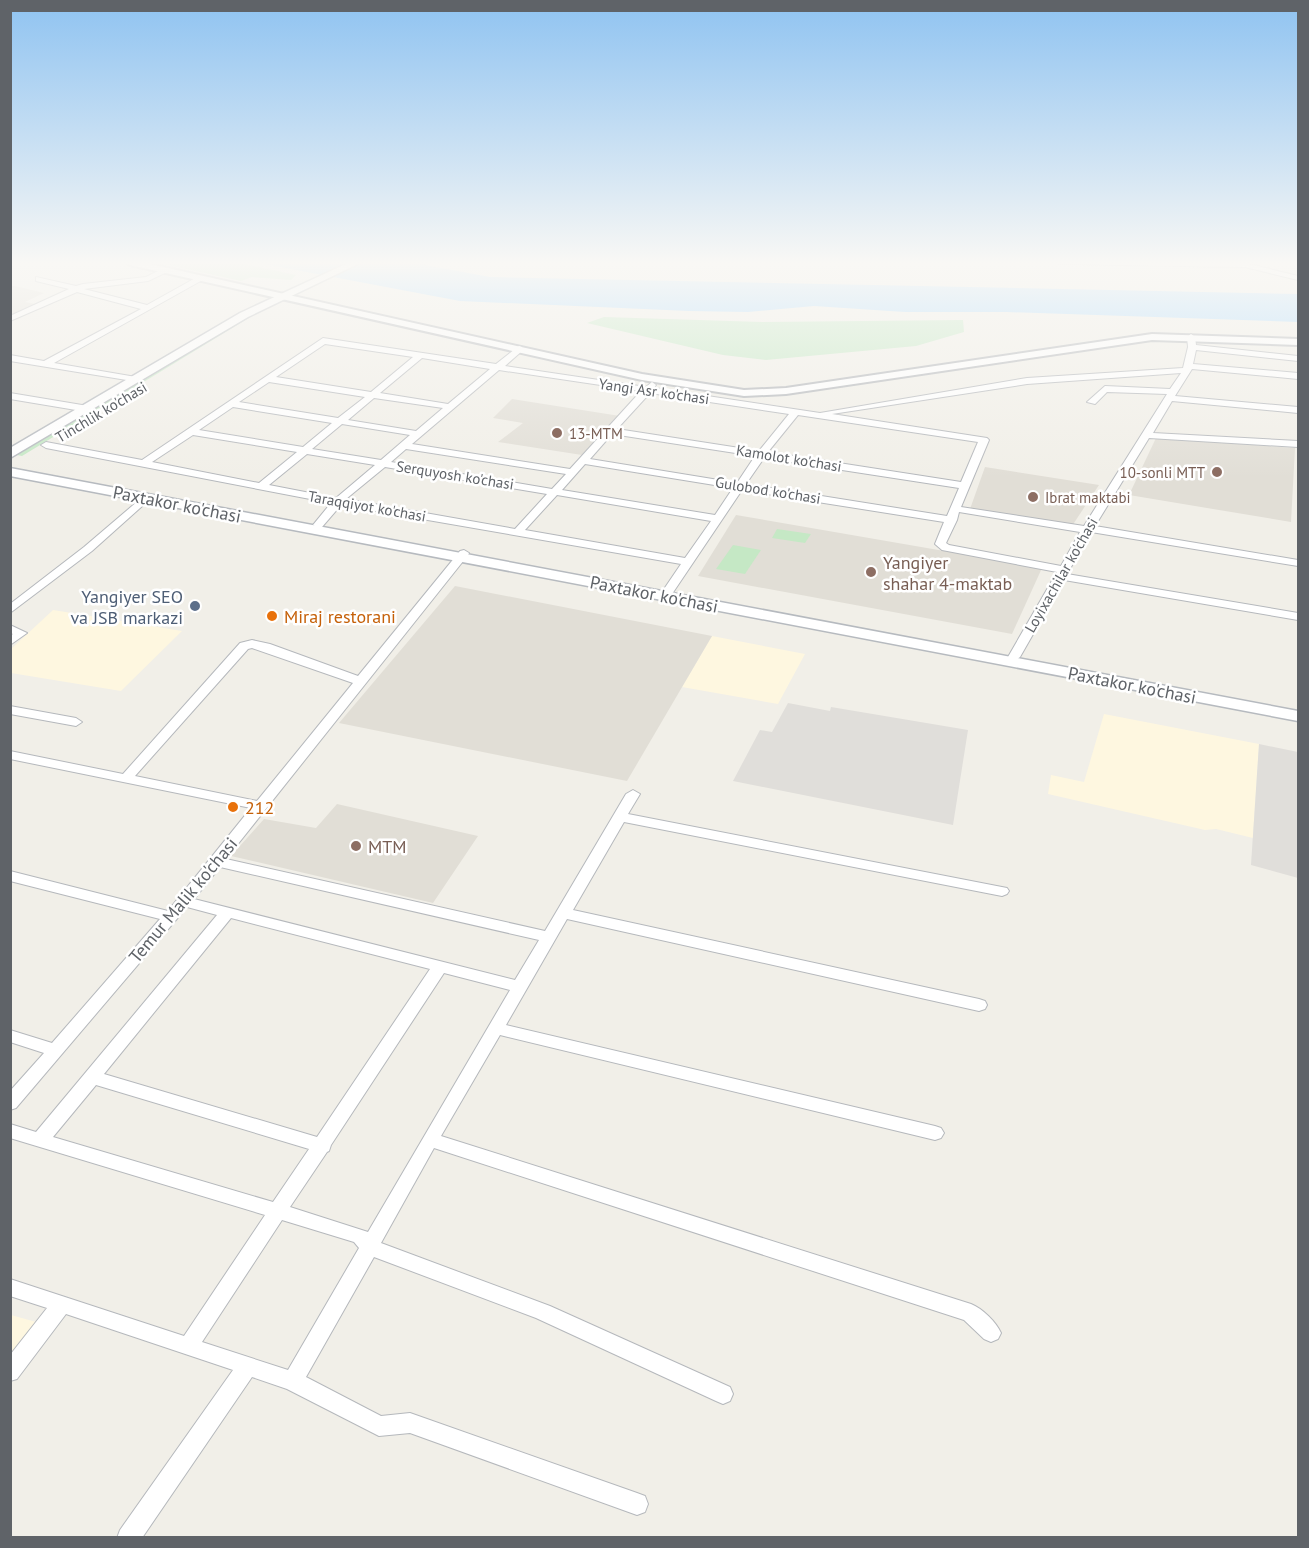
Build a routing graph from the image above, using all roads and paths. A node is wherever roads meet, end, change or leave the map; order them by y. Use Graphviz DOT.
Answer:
graph roads {
  1 [pos="100,334"];
  2 [pos="212,334"];
  3 [pos="227,334"];
  4 [pos="453,334"];
  5 [pos="1191,342"];
  6 [pos="1299,342"];
  7 [pos="519,349"];
  8 [pos="420,356"];
  9 [pos="10,358"];
  10 [pos="1299,358"];
  11 [pos="46,364"];
  12 [pos="496,367"];
  13 [pos="1188,368"];
  14 [pos="1299,376"];
  15 [pos="268,379"];
  16 [pos="136,380"];
  17 [pos="655,380"];
  18 [pos="649,390"];
  19 [pos="372,394"];
  20 [pos="1170,395"];
  21 [pos="10,396"];
  22 [pos="1092,402"];
  23 [pos="232,405"];
  24 [pos="451,406"];
  25 [pos="88,409"];
  26 [pos="1299,410"];
  27 [pos="795,412"];
  28 [pos="813,414"];
  29 [pos="341,420"];
  30 [pos="611,431"];
  31 [pos="193,432"];
  32 [pos="419,434"];
  33 [pos="1145,435"];
  34 [pos="1299,444"];
  35 [pos="46,445"];
  36 [pos="406,446"];
  37 [pos="304,450"];
  38 [pos="762,453"];
  39 [pos="10,454"];
  40 [pos="583,461"];
  41 [pos="143,464"];
  42 [pos="384,464"];
  43 [pos="10,467"];
  44 [pos="10,472"];
  45 [pos="573,472"];
  46 [pos="740,485"];
  47 [pos="260,486"];
  48 [pos="966,486"];
  49 [pos="556,492"];
  50 [pos="145,498"];
  51 [pos="338,501"];
  52 [pos="955,514"];
  53 [pos="717,519"];
  54 [pos="318,525"];
  55 [pos="1087,529"];
  56 [pos="518,532"];
  57 [pos="463,556"];
  58 [pos="688,562"];
  59 [pos="1298,562"];
  60 [pos="1062,573"];
  61 [pos="668,592"];
  62 [pos="10,610"];
  63 [pos="1299,616"];
  64 [pos="10,628"];
  65 [pos="10,642"];
  66 [pos="1014,657"];
  67 [pos="362,682"];
  68 [pos="10,710"];
  69 [pos="1299,711"];
  70 [pos="1299,716"];
  71 [pos="76,722"];
  72 [pos="10,755"];
  73 [pos="126,778"];
  74 [pos="633,794"];
  75 [pos="262,806"];
  76 [pos="620,817"];
  77 [pos="216,861"];
  78 [pos="10,876"];
  79 [pos="1002,891"];
  80 [pos="184,901"];
  81 [pos="228,912"];
  82 [pos="565,913"];
  83 [pos="171,917"];
  84 [pos="549,937"];
  85 [pos="440,966"];
  86 [pos="520,987"];
  87 [pos="979,1005"];
  88 [pos="495,1028"];
  89 [pos="10,1036"];
  90 [pos="54,1050"];
  91 [pos="92,1077"];
  92 [pos="10,1103"];
  93 [pos="10,1131"];
  94 [pos="935,1133"];
  95 [pos="40,1140"];
  96 [pos="430,1140"];
  97 [pos="323,1146"];
  98 [pos="280,1212"];
  99 [pos="370,1247"];
  100 [pos="10,1287"];
  101 [pos="62,1304"];
  102 [pos="991,1333"];
  103 [pos="189,1345"];
  104 [pos="247,1367"];
  105 [pos="10,1372"];
  106 [pos="293,1381"];
  107 [pos="723,1394"];
  108 [pos="637,1504"];
  109 [pos="128,1538"];
  1 -- 11 [label="street"];
  2 -- 16 [label="main road, Tinchlik ko'chasi"];
  3 -- 35 [label="main road, Tinchlik ko'chasi"];
  4 -- 7 [label="street, Yangi Asr ko'chasi"];
  5 -- 6 [label="street, Yangi Asr ko'chasi"];
  5 -- 10 [label="street"];
  5 -- 13 [label="street, Loyixachilar ko'chasi"];
  5 -- 17 [label="street, Yangi Asr ko'chasi"];
  7 -- 12 [label="street"];
  7 -- 17 [label="street, Yangi Asr ko'chasi"];
  8 -- 12 [label="street, Yangi Asr ko'chasi"];
  8 -- 15 [label="street, Yangi Asr ko'chasi"];
  8 -- 19 [label="street"];
  9 -- 11 [label="street"];
  11 -- 16 [label="street"];
  12 -- 18 [label="street, Yangi Asr ko'chasi"];
  12 -- 24 [label="street"];
  13 -- 14 [label="street"];
  13 -- 20 [label="street, Loyixachilar ko'chasi"];
  13 -- 28 [label="street"];
  15 -- 19 [label="street"];
  15 -- 23 [label="street"];
  16 -- 25 [label="main road, Tinchlik ko'chasi"];
  17 -- 18 [label="street"];
  18 -- 27 [label="street, Yangi Asr ko'chasi"];
  18 -- 30 [label="street"];
  19 -- 24 [label="street"];
  19 -- 29 [label="street"];
  20 -- 22 [label="street"];
  20 -- 26 [label="street"];
  20 -- 33 [label="street, Loyixachilar ko'chasi"];
  21 -- 25 [label="street"];
  23 -- 29 [label="street"];
  23 -- 31 [label="street"];
  24 -- 32 [label="street"];
  25 -- 39 [label="main road, Tinchlik ko'chasi"];
  27 -- 28 [label="street, Yangi Asr ko'chasi"];
  27 -- 38 [label="street"];
  28 -- 48 [label="street, Yangi Asr ko'chasi"];
  29 -- 32 [label="street"];
  29 -- 37 [label="street"];
  30 -- 38 [label="street, Kamolot ko'chasi"];
  30 -- 40 [label="street"];
  31 -- 37 [label="street, Serquyosh ko'chasi"];
  31 -- 41 [label="street"];
  32 -- 36 [label="street"];
  33 -- 34 [label="street"];
  33 -- 55 [label="street, Loyixachilar ko'chasi"];
  35 -- 41 [label="street, Taraqqiyot ko'chasi"];
  35 -- 43 [label="main road, Tinchlik ko'chasi"];
  36 -- 42 [label="street"];
  36 -- 45 [label="street"];
  37 -- 42 [label="street, Serquyosh ko'chasi"];
  37 -- 47 [label="street"];
  38 -- 46 [label="street"];
  38 -- 48 [label="street, Kamolot ko'chasi"];
  40 -- 45 [label="street"];
  40 -- 46 [label="street, Gulobod ko'chasi"];
  41 -- 47 [label="street, Taraqqiyot ko'chasi"];
  42 -- 49 [label="street, Serquyosh ko'chasi"];
  42 -- 51 [label="street"];
  43 -- 54 [label="main road, Paxtakor ko'chasi"];
  44 -- 50 [label="main road, Paxtakor ko'chasi"];
  45 -- 49 [label="street"];
  46 -- 52 [label="street, Gulobod ko'chasi"];
  46 -- 53 [label="street"];
  47 -- 51 [label="street, Taraqqiyot ko'chasi"];
  48 -- 52 [label="street"];
  49 -- 53 [label="street, Serquyosh ko'chasi"];
  49 -- 56 [label="street"];
  50 -- 57 [label="main road, Paxtakor ko'chasi"];
  50 -- 62 [label="street"];
  51 -- 54 [label="street"];
  51 -- 56 [label="street, Taraqqiyot ko'chasi"];
  52 -- 55 [label="street, Gulobod ko'chasi"];
  52 -- 60 [label="street"];
  53 -- 58 [label="street"];
  54 -- 57 [label="main road, Paxtakor ko'chasi"];
  55 -- 59 [label="street, Gulobod ko'chasi"];
  55 -- 60 [label="street, Loyixachilar ko'chasi"];
  56 -- 58 [label="street, Taraqqiyot ko'chasi"];
  57 -- 61 [label="main road, Paxtakor ko'chasi"];
  57 -- 67 [label="street, Temur Malik ko'chasi"];
  57 -- 70 [label="main road, Paxtakor ko'chasi"];
  58 -- 61 [label="street"];
  60 -- 63 [label="street"];
  60 -- 66 [label="street, Loyixachilar ko'chasi"];
  61 -- 66 [label="main road, Paxtakor ko'chasi"];
  64 -- 65 [label="street"];
  66 -- 69 [label="main road, Paxtakor ko'chasi"];
  67 -- 73 [label="street"];
  67 -- 75 [label="street, Temur Malik ko'chasi"];
  68 -- 71 [label="street"];
  72 -- 73 [label="street"];
  73 -- 75 [label="street"];
  74 -- 76 [label="street"];
  75 -- 77 [label="street, Temur Malik ko'chasi"];
  76 -- 79 [label="street"];
  76 -- 82 [label="street"];
  77 -- 80 [label="street, Temur Malik ko'chasi"];
  77 -- 84 [label="street"];
  78 -- 83 [label="street"];
  80 -- 81 [label="street"];
  80 -- 83 [label="street, Temur Malik ko'chasi"];
  81 -- 85 [label="street"];
  81 -- 91 [label="street"];
  82 -- 84 [label="street"];
  82 -- 87 [label="street"];
  83 -- 90 [label="street, Temur Malik ko'chasi"];
  84 -- 86 [label="street"];
  85 -- 86 [label="street"];
  85 -- 97 [label="street"];
  86 -- 88 [label="street"];
  88 -- 94 [label="street"];
  88 -- 96 [label="street"];
  89 -- 90 [label="street"];
  90 -- 92 [label="street, Temur Malik ko'chasi"];
  91 -- 95 [label="street"];
  91 -- 97 [label="street"];
  93 -- 95 [label="street"];
  95 -- 98 [label="street"];
  96 -- 99 [label="street"];
  96 -- 102 [label="street"];
  97 -- 98 [label="street"];
  98 -- 99 [label="street"];
  98 -- 103 [label="street"];
  99 -- 106 [label="street"];
  99 -- 107 [label="street"];
  100 -- 101 [label="street"];
  101 -- 103 [label="street"];
  101 -- 105 [label="street"];
  103 -- 104 [label="street"];
  104 -- 106 [label="street"];
  104 -- 109 [label="street"];
  106 -- 108 [label="street"];
}
